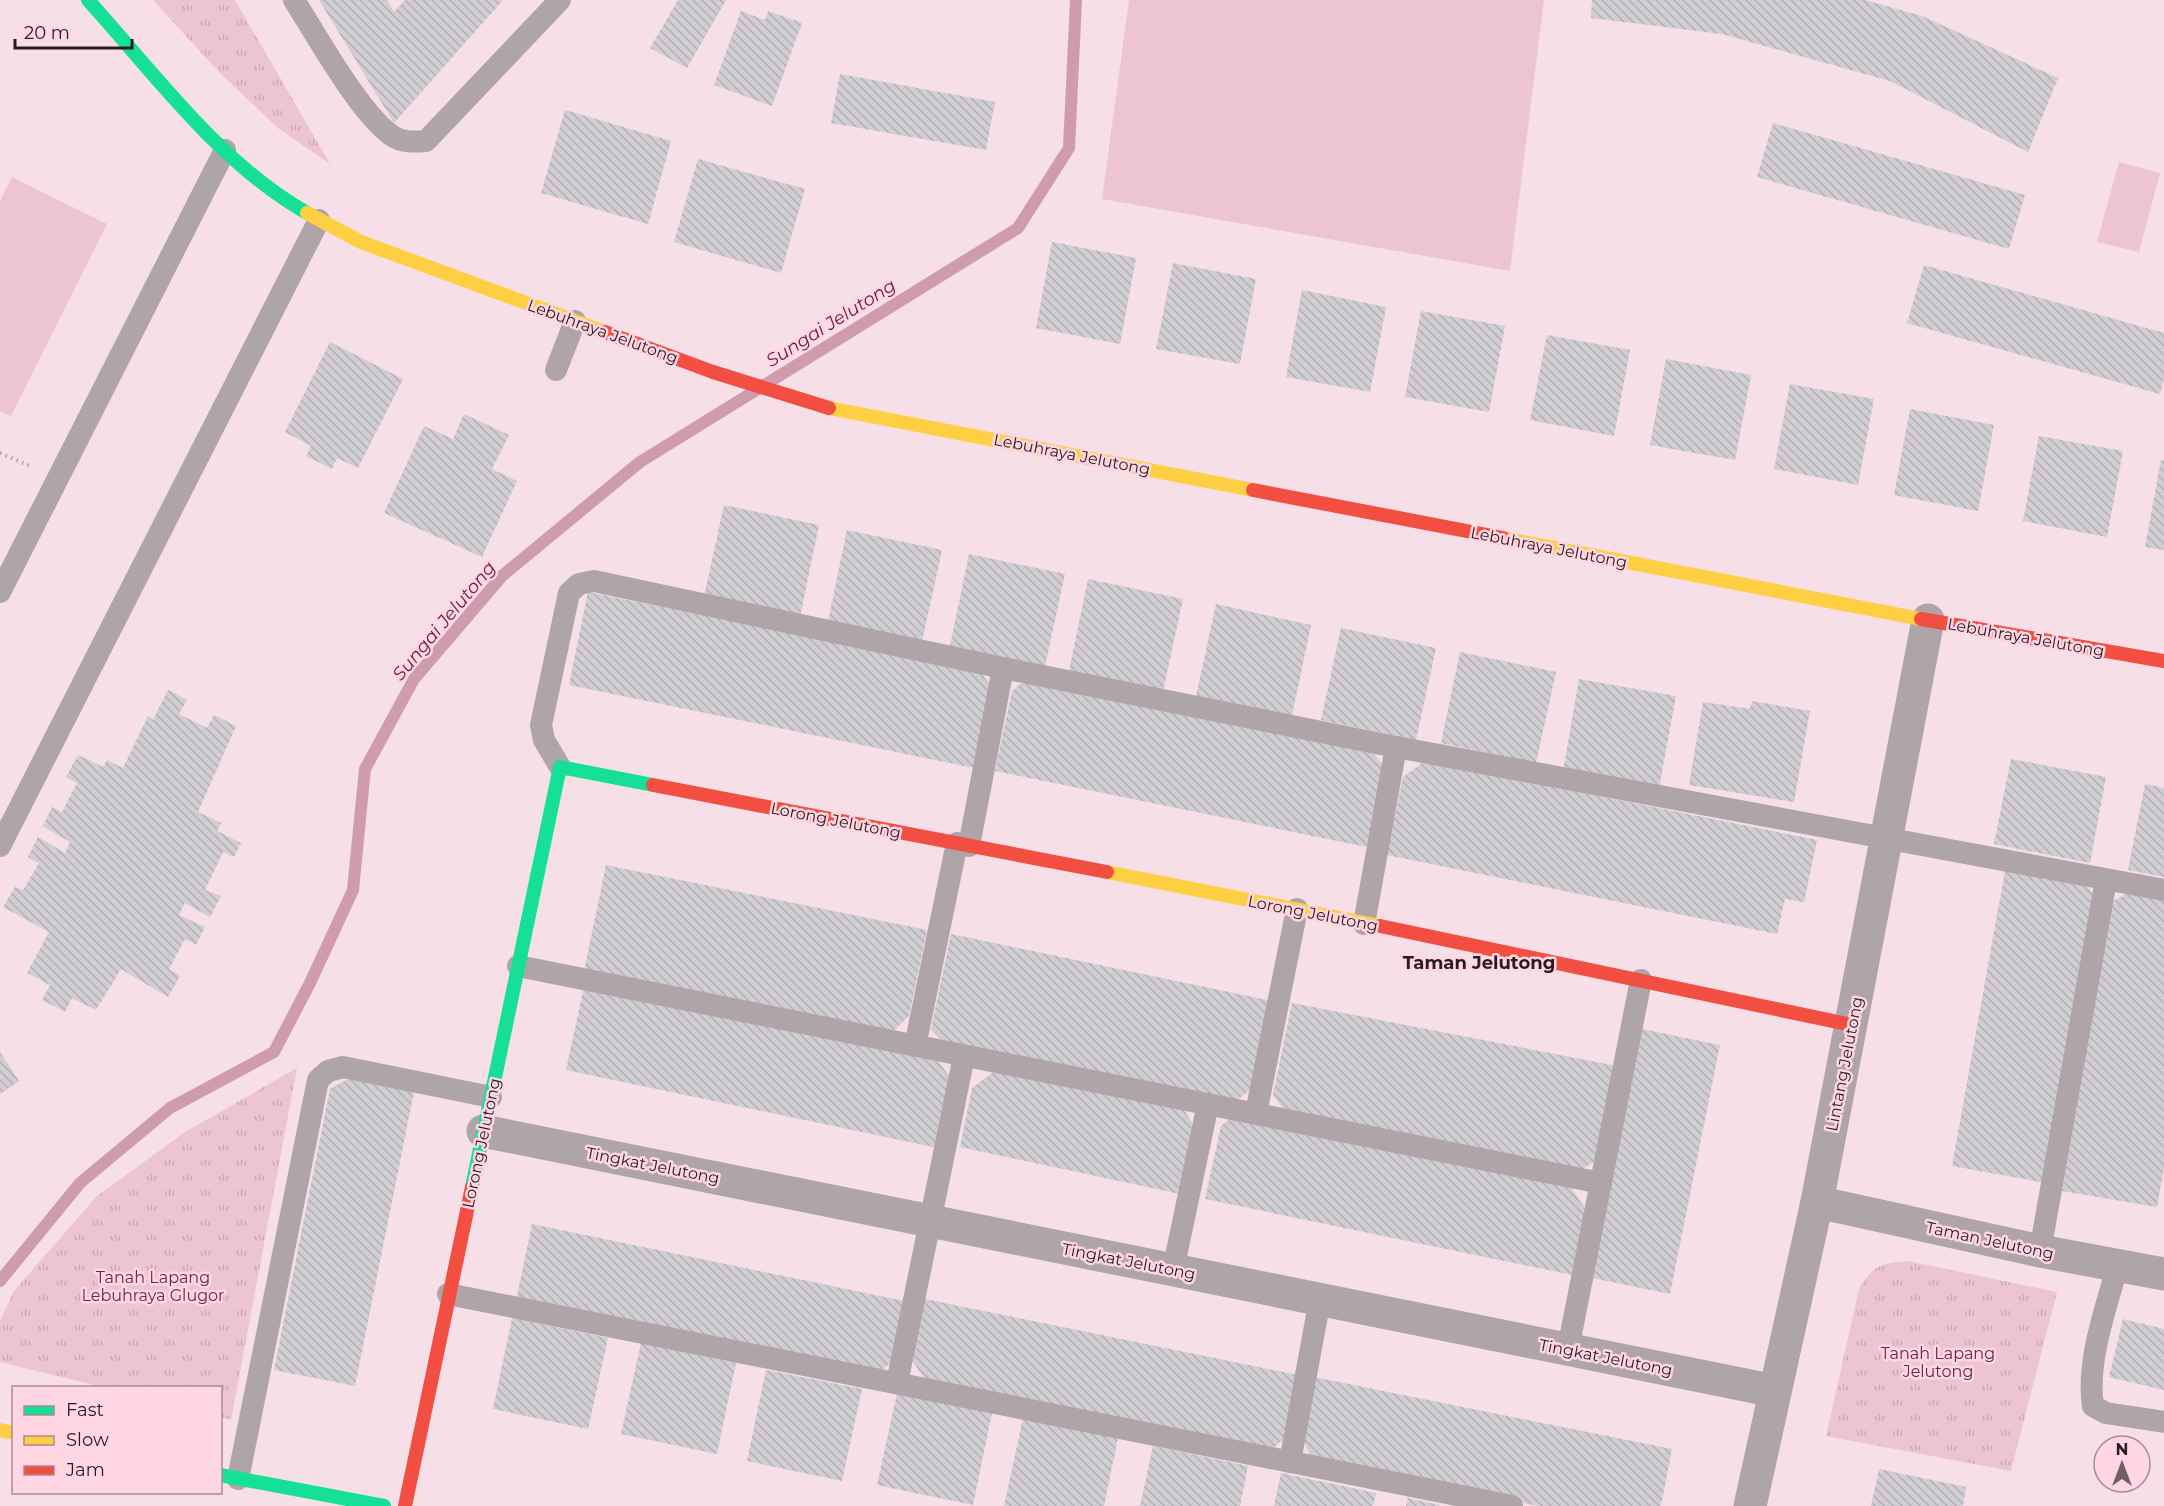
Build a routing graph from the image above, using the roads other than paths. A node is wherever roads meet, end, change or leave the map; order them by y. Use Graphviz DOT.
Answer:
graph roads {
  1 [pos="88,0"];
  2 [pos="294,0"];
  3 [pos="560,0"];
  4 [pos="225,150"];
  5 [pos="319,220"];
  6 [pos="575,321"];
  7 [pos="556,370"];
  8 [pos="0,592"];
  9 [pos="1928,620"];
  10 [pos="2164,661"];
  11 [pos="1003,668"];
  12 [pos="1396,747"];
  13 [pos="560,767"];
  14 [pos="1888,839"];
  15 [pos="963,844"];
  16 [pos="0,846"];
  17 [pos="2106,880"];
  18 [pos="2164,890"];
  19 [pos="1297,909"];
  20 [pos="1364,924"];
  21 [pos="518,966"];
  22 [pos="1641,980"];
  23 [pos="1852,1025"];
  24 [pos="915,1046"];
  25 [pos="964,1056"];
  26 [pos="491,1097"];
  27 [pos="1208,1104"];
  28 [pos="1256,1113"];
  29 [pos="483,1131"];
  30 [pos="1601,1183"];
  31 [pos="1817,1202"];
  32 [pos="929,1221"];
  33 [pos="2040,1251"];
  34 [pos="2118,1265"];
  35 [pos="1173,1270"];
  36 [pos="2164,1274"];
  37 [pos="448,1294"];
  38 [pos="1320,1299"];
  39 [pos="1568,1349"];
  40 [pos="897,1383"];
  41 [pos="1776,1391"];
  42 [pos="2164,1422"];
  43 [pos="1290,1461"];
  44 [pos="229,1477"];
  45 [pos="384,1506"];
  46 [pos="405,1506"];
  47 [pos="1512,1506"];
  48 [pos="1750,1506"];
  1 -- 4 [label="street, Lebuhraya Jelutong"];
  2 -- 3 [label="lane"];
  4 -- 5 [label="street, Lebuhraya Jelutong"];
  4 -- 8 [label="lane"];
  5 -- 6 [label="street, Lebuhraya Jelutong"];
  5 -- 16 [label="lane"];
  6 -- 7 [label="lane"];
  6 -- 9 [label="street, Lebuhraya Jelutong"];
  9 -- 10 [label="street, Lebuhraya Jelutong"];
  9 -- 14 [label="street, Lintang Jelutong"];
  11 -- 12 [label="lane"];
  11 -- 13 [label="lane"];
  11 -- 15 [label="lane"];
  12 -- 14 [label="lane"];
  12 -- 20 [label="lane"];
  13 -- 15 [label="street, Lorong Jelutong"];
  13 -- 21 [label="street, Lorong Jelutong"];
  14 -- 17 [label="lane"];
  14 -- 23 [label="street, Lintang Jelutong"];
  15 -- 19 [label="street, Lorong Jelutong"];
  15 -- 24 [label="lane"];
  17 -- 18 [label="lane"];
  17 -- 33 [label="lane"];
  19 -- 20 [label="street, Lorong Jelutong"];
  19 -- 28 [label="lane"];
  20 -- 22 [label="street, Lorong Jelutong"];
  21 -- 24 [label="lane"];
  21 -- 26 [label="street, Lorong Jelutong"];
  22 -- 23 [label="street, Lorong Jelutong"];
  22 -- 30 [label="lane"];
  23 -- 31 [label="street, Lintang Jelutong"];
  24 -- 25 [label="lane"];
  25 -- 27 [label="lane"];
  25 -- 32 [label="lane"];
  26 -- 29 [label="street, Lorong Jelutong"];
  26 -- 44 [label="lane"];
  27 -- 28 [label="lane"];
  27 -- 35 [label="lane"];
  28 -- 30 [label="lane"];
  29 -- 32 [label="street, Tingkat Jelutong"];
  29 -- 37 [label="street, Lorong Jelutong"];
  30 -- 39 [label="lane"];
  31 -- 33 [label="street, Taman Jelutong"];
  31 -- 41 [label="street, Lintang Jelutong"];
  32 -- 35 [label="street, Tingkat Jelutong"];
  32 -- 40 [label="lane"];
  33 -- 34 [label="street, Taman Jelutong"];
  34 -- 36 [label="street, Taman Jelutong"];
  34 -- 42 [label="lane"];
  35 -- 38 [label="street, Tingkat Jelutong"];
  37 -- 40 [label="lane"];
  37 -- 46 [label="street, Lorong Jelutong"];
  38 -- 39 [label="street, Tingkat Jelutong"];
  38 -- 43 [label="lane"];
  39 -- 41 [label="street, Tingkat Jelutong"];
  40 -- 43 [label="lane"];
  41 -- 48 [label="street, Lintang Jelutong"];
  43 -- 47 [label="lane"];
  44 -- 45 [label="street"];
}
